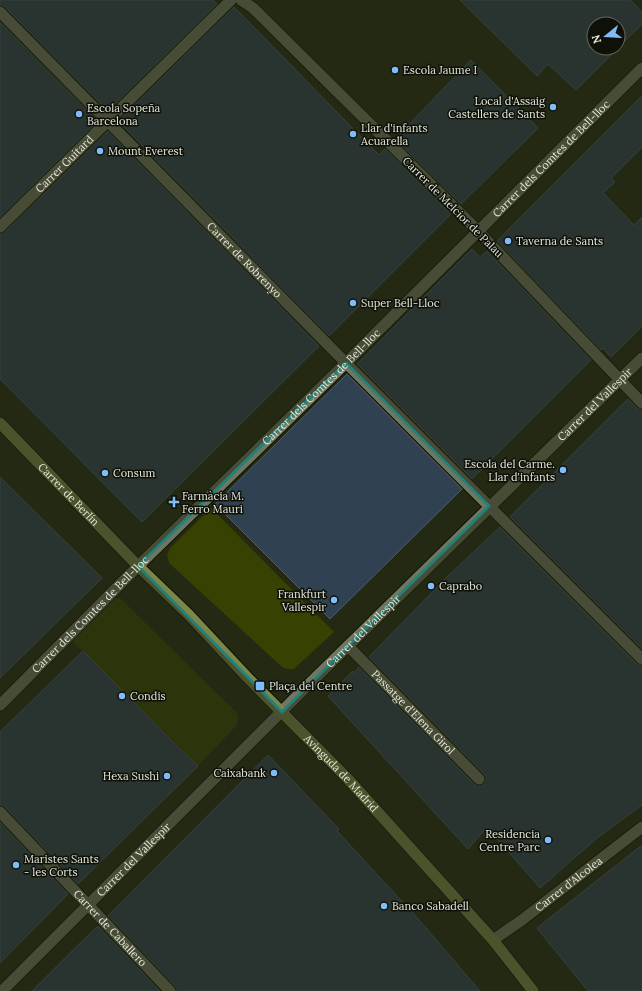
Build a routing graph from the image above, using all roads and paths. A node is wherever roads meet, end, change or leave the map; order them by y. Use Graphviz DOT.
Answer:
graph roads {
  1 [pos="231,0"];
  2 [pos="241,0"];
  3 [pos="0,12"];
  4 [pos="642,68"];
  5 [pos="108,122"];
  6 [pos="0,228"];
  7 [pos="478,231"];
  8 [pos="642,358"];
  9 [pos="346,363"];
  10 [pos="620,380"];
  11 [pos="642,403"];
  12 [pos="0,423"];
  13 [pos="489,506"];
  14 [pos="138,566"];
  15 [pos="348,646"];
  16 [pos="642,659"];
  17 [pos="0,704"];
  18 [pos="282,712"];
  19 [pos="479,779"];
  20 [pos="0,812"];
  21 [pos="642,827"];
  22 [pos="88,905"];
  23 [pos="493,940"];
  24 [pos="2,991"];
  25 [pos="170,991"];
  26 [pos="533,991"];
  1 -- 5 [label="street, Carrer Guitard"];
  2 -- 7 [label="street, Carrer de Melcior de Palau"];
  3 -- 5 [label="street, Carrer de Robrenyo"];
  4 -- 7 [label="street, Carrer dels Comtes de Bell-lloc"];
  5 -- 6 [label="street, Carrer Guitard"];
  5 -- 9 [label="street, Carrer de Robrenyo"];
  7 -- 9 [label="street, Carrer dels Comtes de Bell-lloc"];
  7 -- 10 [label="street, Carrer de Melcior de Palau"];
  8 -- 10 [label="street, Carrer del Vallespir"];
  9 -- 13 [label="street, Carrer de Robrenyo"];
  9 -- 14 [label="street, Carrer dels Comtes de Bell-lloc"];
  10 -- 11 [label="street, Carrer de Melcior de Palau"];
  10 -- 13 [label="street, Carrer del Vallespir"];
  12 -- 14 [label="main road, Carrer de Berlín"];
  13 -- 15 [label="street, Carrer del Vallespir"];
  13 -- 16 [label="street, Carrer de Robrenyo"];
  14 -- 17 [label="street, Carrer dels Comtes de Bell-lloc"];
  14 -- 18 [label="main road, Avinguda de Madrid"];
  15 -- 18 [label="street, Carrer del Vallespir"];
  15 -- 19 [label="street, Passatge d'Elena Girol"];
  18 -- 22 [label="street, Carrer del Vallespir"];
  18 -- 23 [label="main road, Avinguda de Madrid"];
  20 -- 22 [label="street, Carrer de Caballero"];
  21 -- 23 [label="street, Carrer d'Alcolea"];
  22 -- 24 [label="street, Carrer del Vallespir"];
  22 -- 25 [label="street, Carrer de Caballero"];
  23 -- 26 [label="main road, Avinguda de Madrid"];
}
